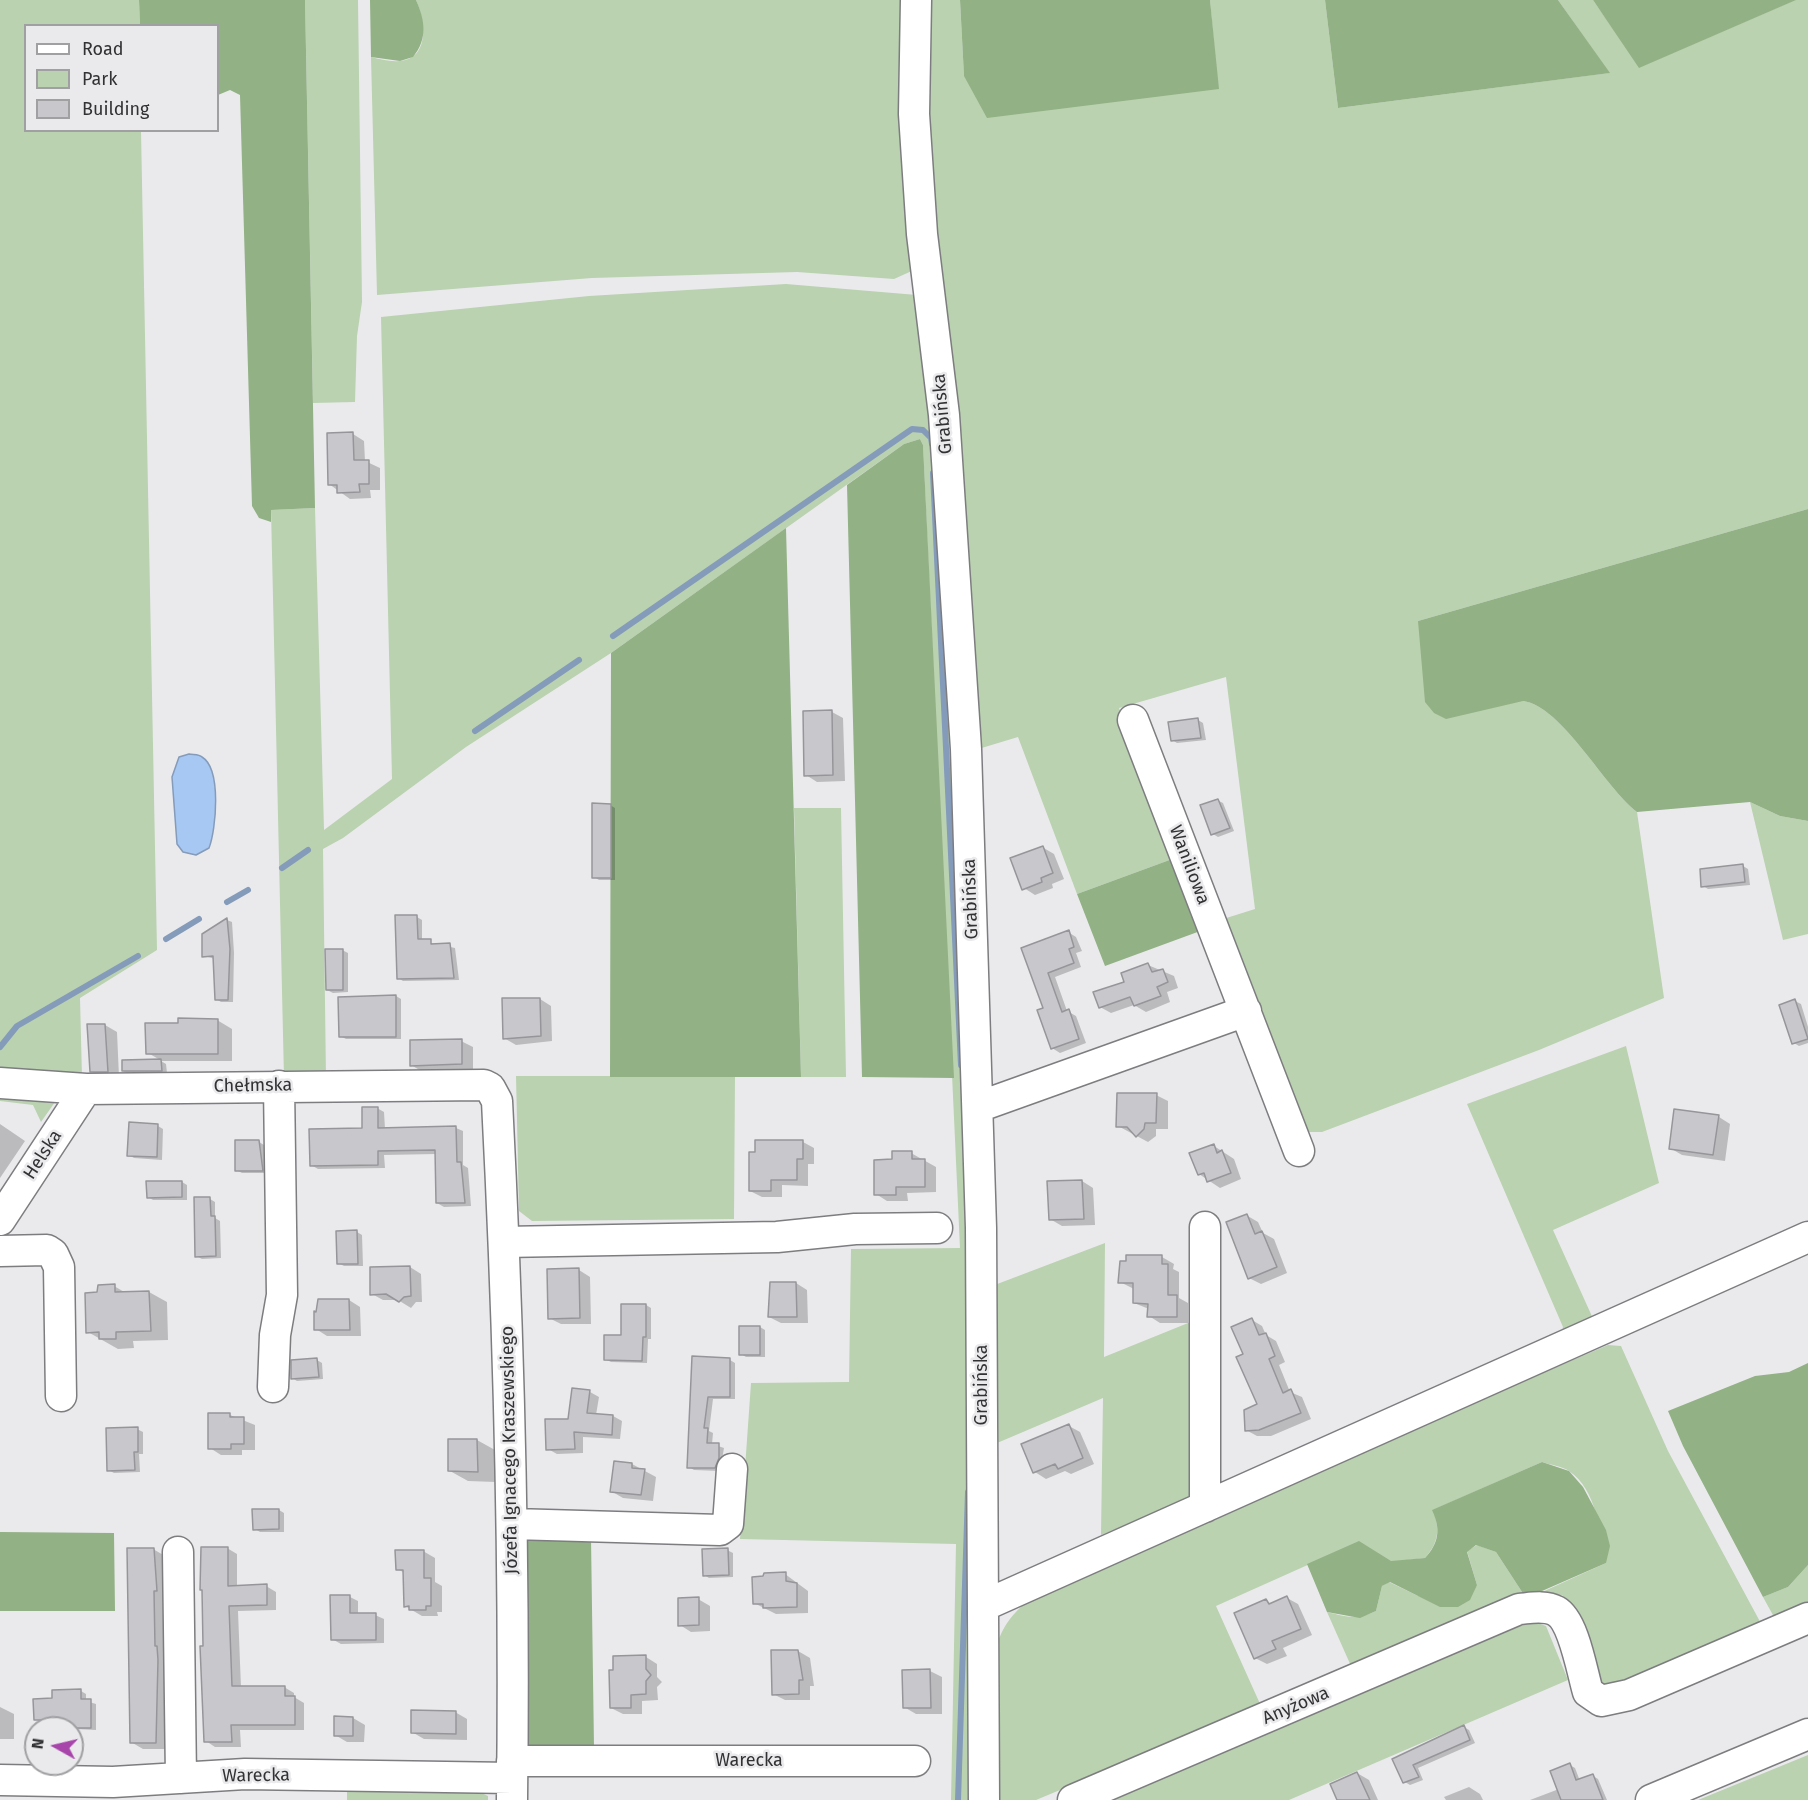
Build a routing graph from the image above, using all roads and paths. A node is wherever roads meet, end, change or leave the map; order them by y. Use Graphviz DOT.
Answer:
graph roads {
  1 [pos="916,0"];
  2 [pos="1133,720"];
  3 [pos="1246,1011"];
  4 [pos="0,1083"];
  5 [pos="279,1086"];
  6 [pos="86,1089"];
  7 [pos="497,1101"];
  8 [pos="978,1107"];
  9 [pos="1299,1150"];
  10 [pos="0,1220"];
  11 [pos="1205,1227"];
  12 [pos="937,1228"];
  13 [pos="1808,1237"];
  14 [pos="504,1242"];
  15 [pos="0,1251"];
  16 [pos="273,1387"];
  17 [pos="60,1396"];
  18 [pos="732,1469"];
  19 [pos="1205,1507"];
  20 [pos="513,1524"];
  21 [pos="178,1552"];
  22 [pos="983,1606"];
  23 [pos="1808,1618"];
  24 [pos="1808,1734"];
  25 [pos="915,1761"];
  26 [pos="181,1778"];
  27 [pos="0,1779"];
  28 [pos="512,1780"];
  29 [pos="984,1800"];
  30 [pos="1072,1800"];
  31 [pos="1651,1800"];
  1 -- 8 [label="street, Grabińska"];
  2 -- 3 [label="street, Waniliowa"];
  3 -- 8 [label="street"];
  3 -- 9 [label="street, Waniliowa"];
  4 -- 6 [label="street, Chełmska"];
  5 -- 6 [label="street, Chełmska"];
  5 -- 7 [label="street, Chełmska"];
  5 -- 16 [label="street"];
  6 -- 10 [label="street, Helska"];
  7 -- 14 [label="street, Józefa Ignacego Kraszewskiego"];
  8 -- 22 [label="street, Grabińska"];
  11 -- 19 [label="street"];
  12 -- 14 [label="street"];
  13 -- 19 [label="street"];
  14 -- 20 [label="street, Józefa Ignacego Kraszewskiego"];
  15 -- 17 [label="street"];
  18 -- 20 [label="street"];
  19 -- 22 [label="street"];
  20 -- 28 [label="street, Józefa Ignacego Kraszewskiego"];
  21 -- 26 [label="street"];
  22 -- 29 [label="street, Grabińska"];
  23 -- 30 [label="street, Anyżowa"];
  24 -- 31 [label="street"];
  25 -- 28 [label="street, Warecka"];
  26 -- 27 [label="street, Warecka"];
  26 -- 28 [label="street, Warecka"];
}
